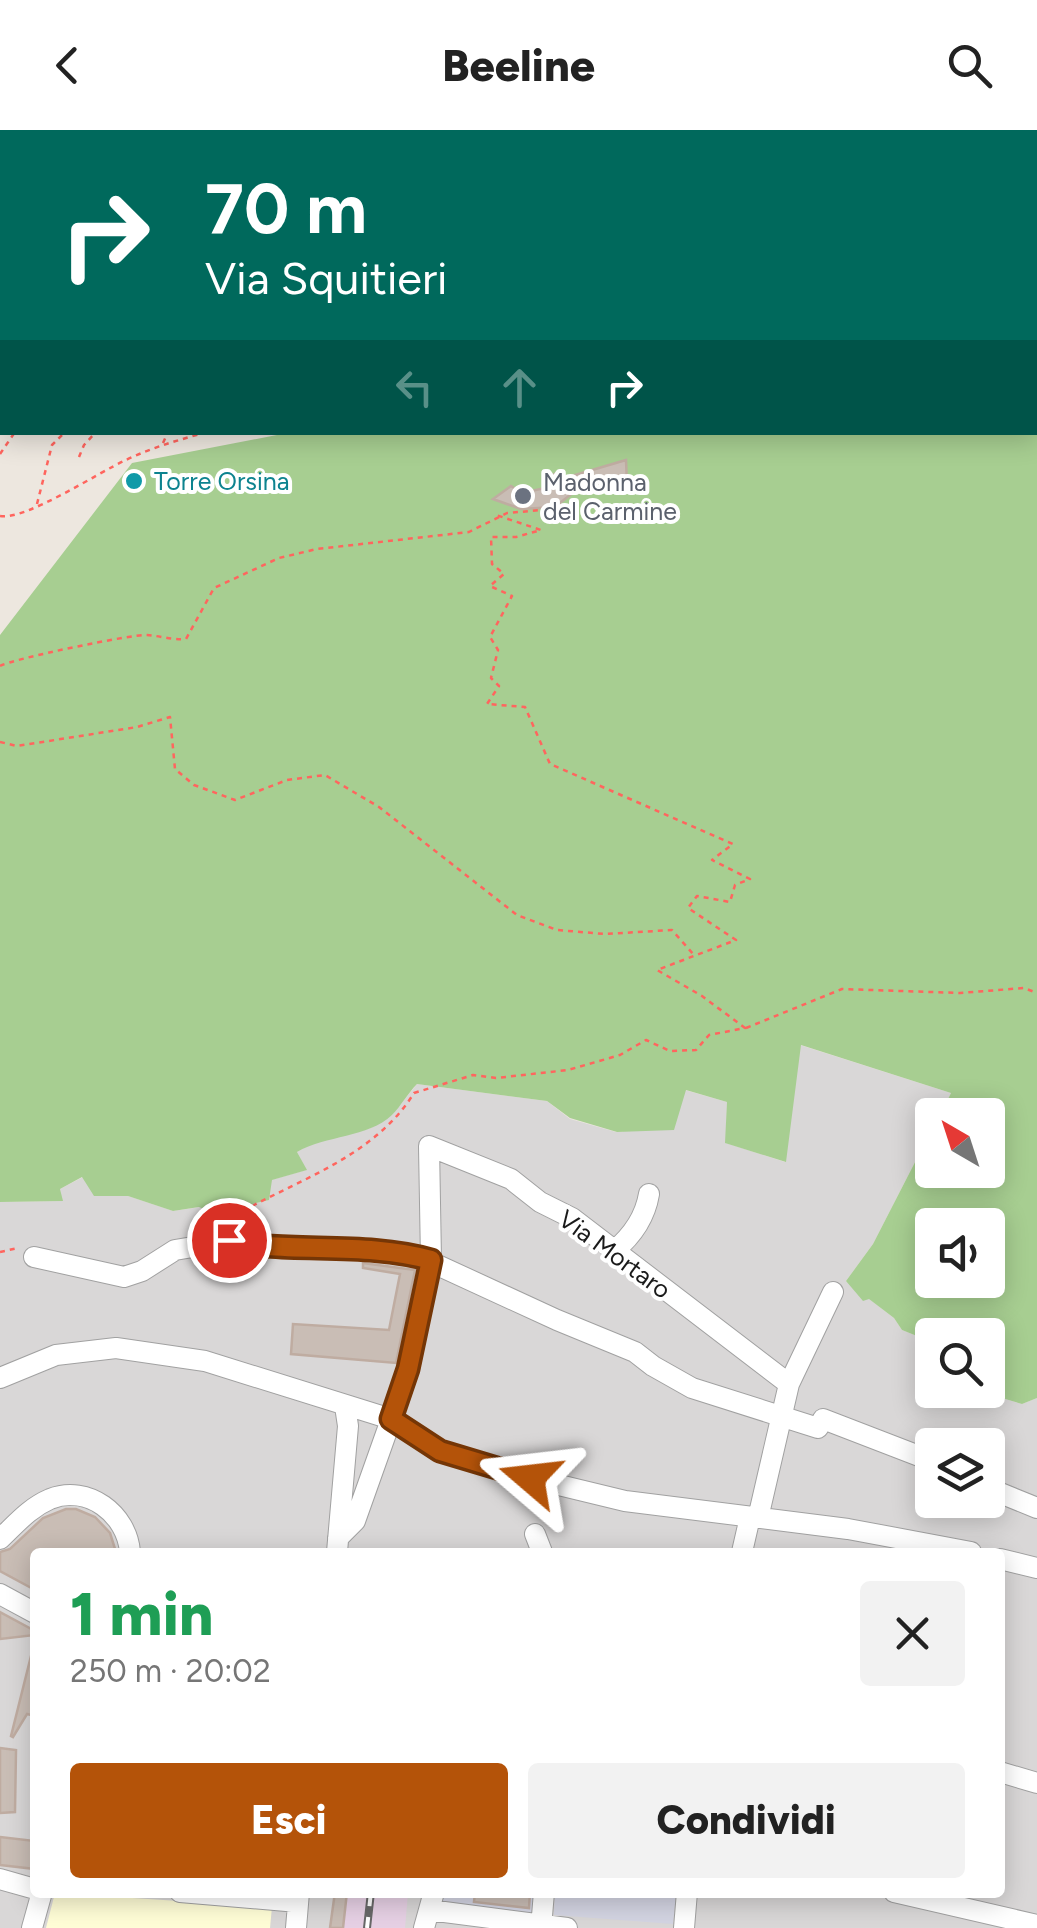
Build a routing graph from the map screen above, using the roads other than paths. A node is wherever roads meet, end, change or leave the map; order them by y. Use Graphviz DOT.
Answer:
graph roads {
  1 [pos="649,1194"];
  2 [pos="614,1251"];
  3 [pos="34,1257"];
  4 [pos="431,1260"];
  5 [pos="832,1292"];
  6 [pos="0,1378"];
  7 [pos="788,1384"];
  8 [pos="345,1406"];
  9 [pos="780,1415"];
  10 [pos="391,1419"];
  11 [pos="915,1454"];
  12 [pos="1005,1495"];
  13 [pos="1037,1508"];
  14 [pos="754,1517"];
  15 [pos="0,1540"];
  16 [pos="337,1546"];
  17 [pos="129,1548"];
  18 [pos="743,1548"];
  19 [pos="932,1548"];
  20 [pos="1005,1561"];
  21 [pos="1037,1568"];
  22 [pos="0,1594"];
  23 [pos="30,1611"];
  24 [pos="1005,1773"];
  25 [pos="1037,1782"];
  26 [pos="0,1879"];
  27 [pos="30,1888"];
  28 [pos="40,1898"];
  29 [pos="299,1898"];
  30 [pos="543,1898"];
  31 [pos="686,1898"];
  32 [pos="956,1900"];
  33 [pos="429,1910"];
  34 [pos="1037,1925"];
  35 [pos="541,1927"];
  36 [pos="32,1928"];
  37 [pos="296,1928"];
  38 [pos="568,1928"];
  39 [pos="684,1928"];
  1 -- 2 [label="street"];
  2 -- 4 [label="street, Via Mortaro"];
  2 -- 7 [label="street, Via Mortaro"];
  3 -- 4 [label="street"];
  4 -- 9 [label="street"];
  4 -- 10 [label="street"];
  5 -- 7 [label="street"];
  6 -- 8 [label="street"];
  7 -- 9 [label="street"];
  8 -- 10 [label="street"];
  8 -- 16 [label="street"];
  9 -- 11 [label="street"];
  9 -- 14 [label="street"];
  10 -- 14 [label="street"];
  10 -- 16 [label="street"];
  12 -- 13 [label="street"];
  14 -- 18 [label="street"];
  14 -- 19 [label="street"];
  15 -- 17 [label="street"];
  20 -- 21 [label="street"];
  22 -- 23 [label="street"];
  24 -- 25 [label="street"];
  26 -- 27 [label="street"];
  28 -- 36 [label="street"];
  29 -- 37 [label="street"];
  30 -- 35 [label="street"];
  31 -- 39 [label="street"];
  32 -- 34 [label="street"];
  33 -- 35 [label="street"];
  35 -- 38 [label="street"];
}
